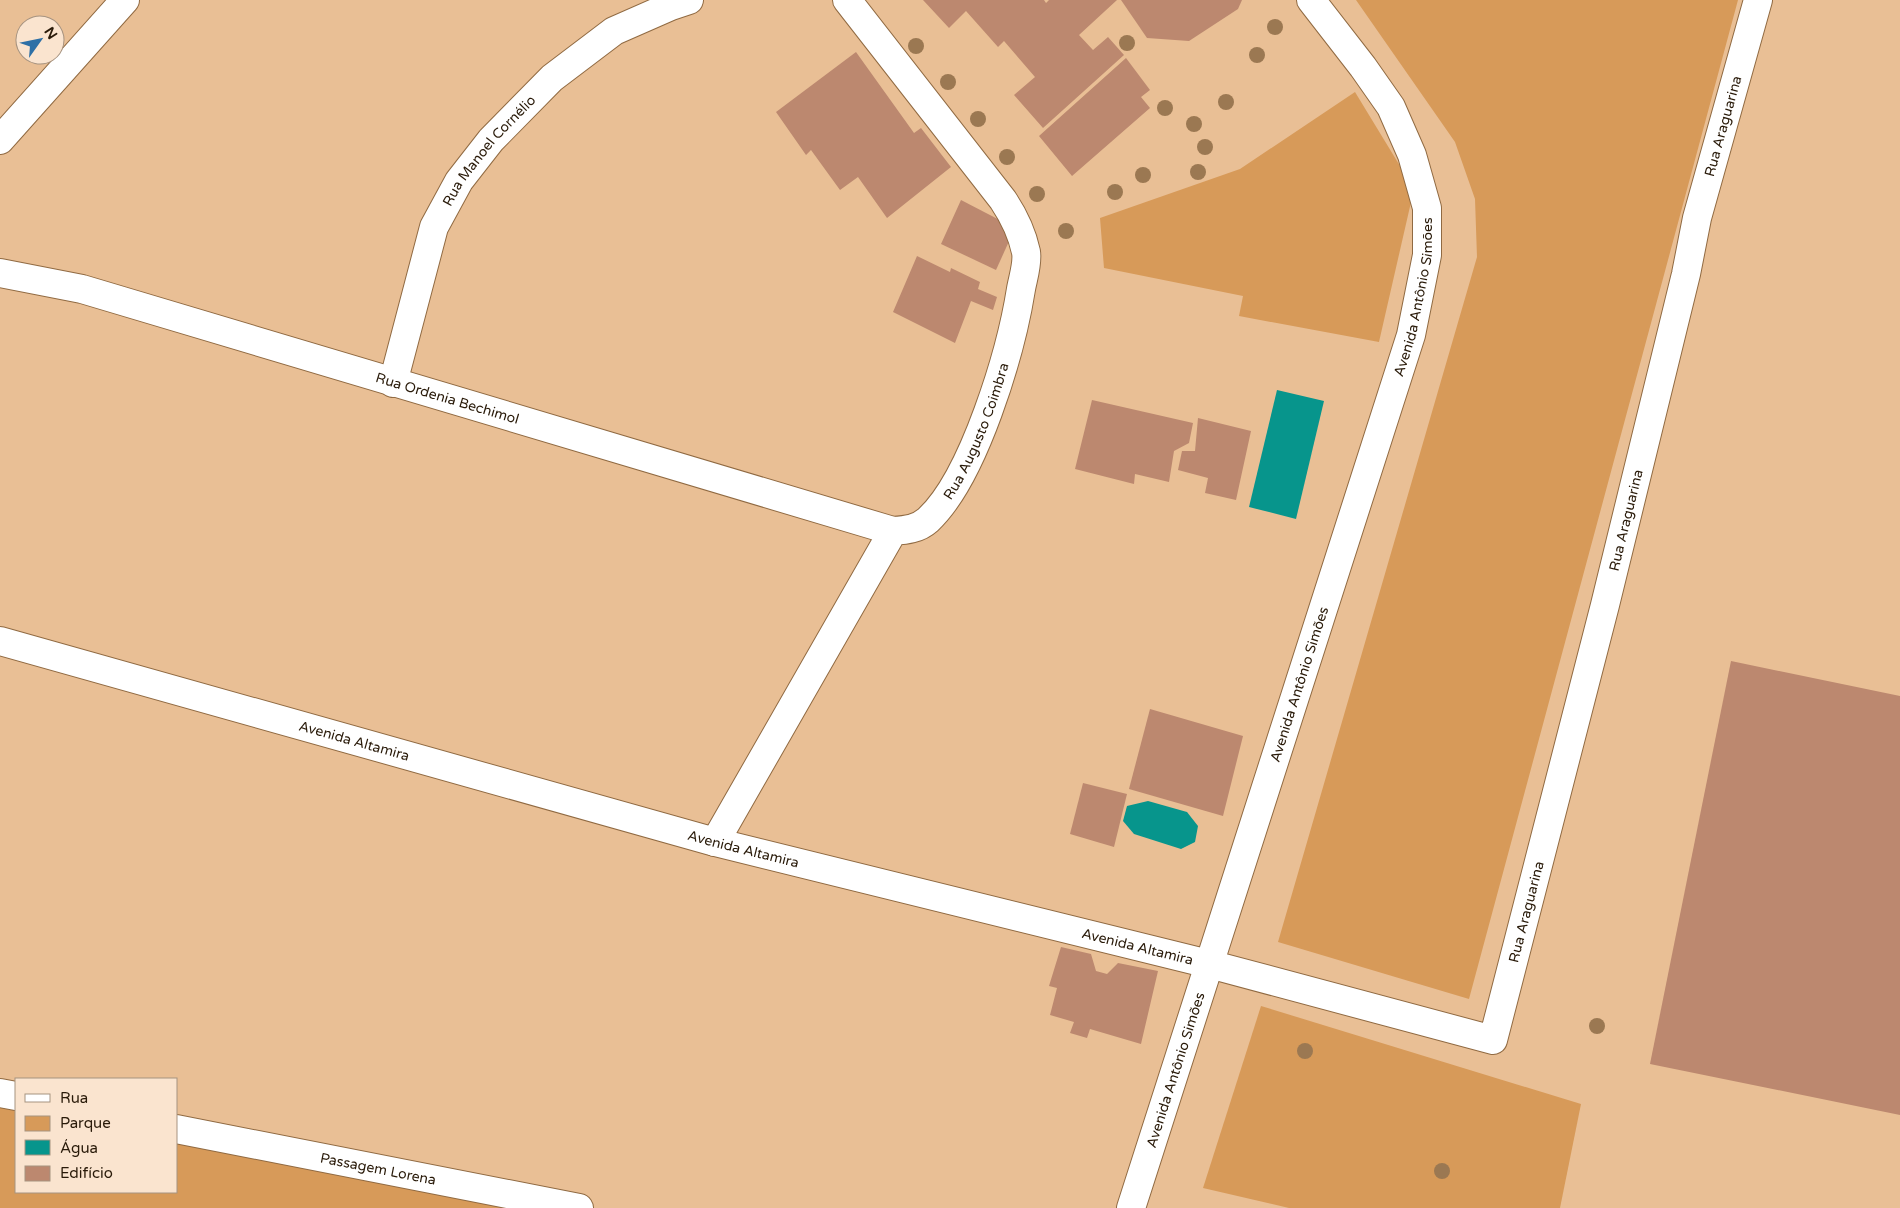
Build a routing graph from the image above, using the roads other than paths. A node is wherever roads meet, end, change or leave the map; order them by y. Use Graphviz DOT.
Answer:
graph roads {
  1 [pos="125,0"];
  2 [pos="689,0"];
  3 [pos="847,0"];
  4 [pos="1311,0"];
  5 [pos="1758,0"];
  6 [pos="0,140"];
  7 [pos="0,273"];
  8 [pos="393,383"];
  9 [pos="893,532"];
  10 [pos="0,641"];
  11 [pos="715,842"];
  12 [pos="1209,964"];
  13 [pos="1493,1040"];
  14 [pos="0,1093"];
  15 [pos="15,1096"];
  16 [pos="178,1129"];
  17 [pos="579,1208"];
  18 [pos="1131,1208"];
  1 -- 6 [label="street"];
  2 -- 8 [label="street, Rua Manoel Cornélio"];
  3 -- 9 [label="street, Rua Augusto Coimbra"];
  4 -- 12 [label="street, Avenida Antônio Simões"];
  5 -- 13 [label="street, Rua Araguarina"];
  7 -- 8 [label="street, Rua Ordenia Bechimol"];
  8 -- 9 [label="street, Rua Ordenia Bechimol"];
  9 -- 11 [label="street"];
  10 -- 11 [label="street, Avenida Altamira"];
  11 -- 12 [label="street, Avenida Altamira"];
  12 -- 13 [label="street, Avenida Altamira"];
  12 -- 18 [label="street, Avenida Antônio Simões"];
  14 -- 15 [label="street"];
  16 -- 17 [label="street, Passagem Lorena"];
}
